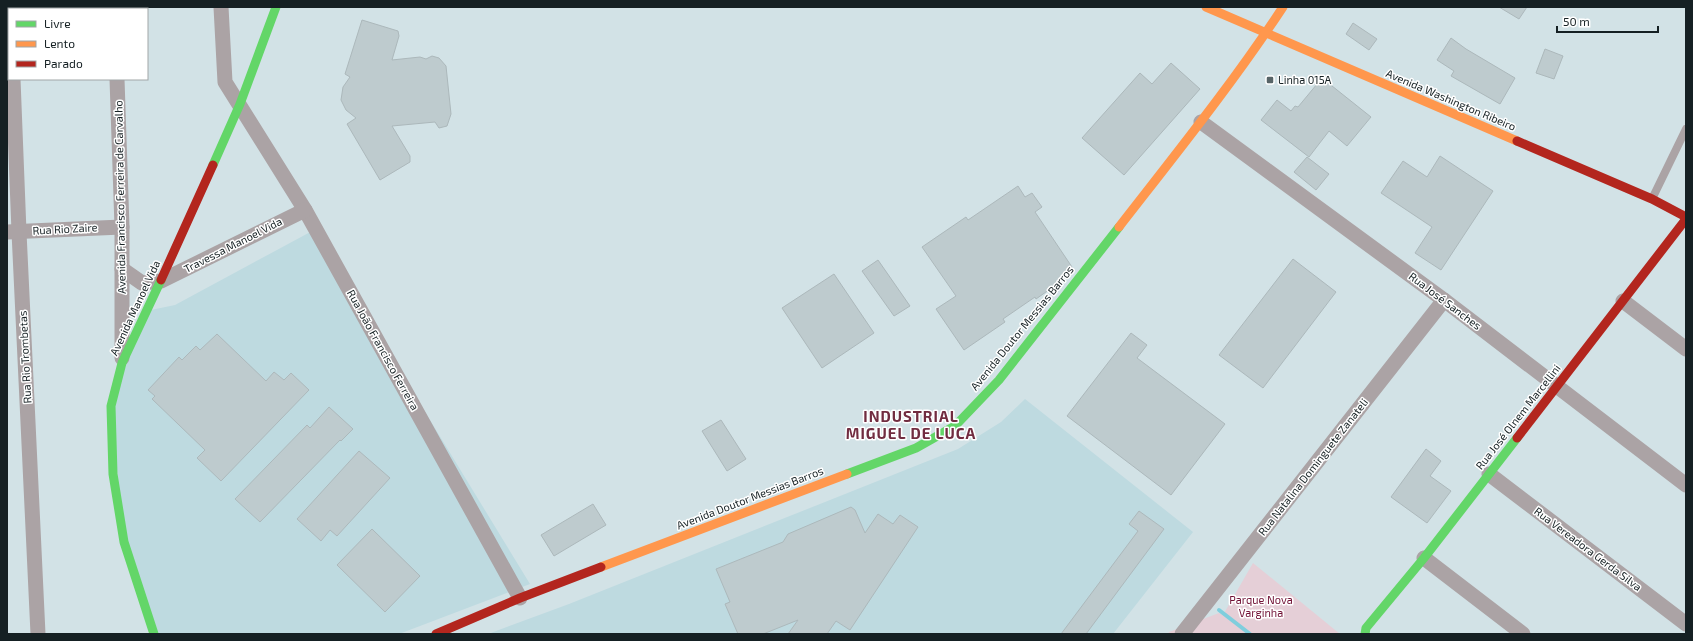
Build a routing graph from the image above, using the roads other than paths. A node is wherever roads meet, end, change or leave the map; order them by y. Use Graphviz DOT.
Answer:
graph roads {
  1 [pos="221,7"];
  2 [pos="276,7"];
  3 [pos="1206,7"];
  4 [pos="1283,7"];
  5 [pos="1266,33"];
  6 [pos="14,80"];
  7 [pos="117,80"];
  8 [pos="240,104"];
  9 [pos="1201,122"];
  10 [pos="1686,130"];
  11 [pos="1652,199"];
  12 [pos="305,210"];
  13 [pos="1686,218"];
  14 [pos="122,227"];
  15 [pos="13,232"];
  16 [pos="122,269"];
  17 [pos="161,281"];
  18 [pos="1444,300"];
  19 [pos="1623,301"];
  20 [pos="1686,350"];
  21 [pos="122,363"];
  22 [pos="1557,386"];
  23 [pos="1489,474"];
  24 [pos="1686,485"];
  25 [pos="1424,558"];
  26 [pos="520,598"];
  27 [pos="1686,624"];
  28 [pos="1366,631"];
  29 [pos="38,634"];
  30 [pos="154,634"];
  31 [pos="436,634"];
  32 [pos="1182,634"];
  33 [pos="1523,634"];
  1 -- 8 [label="street, Rua João Francisco Ferreira"];
  2 -- 8 [label="street, Avenida Manoel Vida"];
  3 -- 5 [label="street, Avenida Washington Ribeiro"];
  4 -- 5 [label="street, Avenida Doutor Messias Barros"];
  5 -- 9 [label="street, Avenida Doutor Messias Barros"];
  5 -- 11 [label="street, Avenida Washington Ribeiro"];
  6 -- 15 [label="street, Rua Rio Trombetas"];
  7 -- 14 [label="street, Avenida Francisco Ferreira de Carvalho"];
  8 -- 12 [label="street, Rua João Francisco Ferreira"];
  8 -- 17 [label="street, Avenida Manoel Vida"];
  9 -- 18 [label="street, Rua José Sanches"];
  9 -- 26 [label="street, Avenida Doutor Messias Barros"];
  10 -- 11 [label="lane"];
  11 -- 13 [label="street, Avenida Washington Ribeiro"];
  12 -- 17 [label="street, Travessa Manoel Vida"];
  12 -- 26 [label="street, Rua João Francisco Ferreira"];
  13 -- 19 [label="street, Rua José Olnem Marcellini"];
  14 -- 15 [label="street, Rua Rio Zaire"];
  14 -- 16 [label="street, Avenida Francisco Ferreira de Carvalho"];
  15 -- 29 [label="street, Rua Rio Trombetas"];
  16 -- 17 [label="street"];
  16 -- 21 [label="street, Avenida Francisco Ferreira de Carvalho"];
  17 -- 21 [label="street, Avenida Manoel Vida"];
  18 -- 22 [label="street, Rua José Sanches"];
  18 -- 32 [label="street, Rua Natalina Dominguete Zanateli"];
  19 -- 20 [label="street"];
  19 -- 22 [label="street, Rua José Olnem Marcellini"];
  21 -- 30 [label="street, Avenida Manoel Vida"];
  22 -- 23 [label="street, Rua José Olnem Marcellini"];
  22 -- 24 [label="street, Rua José Sanches"];
  23 -- 25 [label="street, Rua José Olnem Marcellini"];
  23 -- 27 [label="street, Rua Vereadora Gerda Silva"];
  25 -- 28 [label="street, Rua José Olnem Marcellini"];
  25 -- 33 [label="street"];
  26 -- 31 [label="street, Avenida Doutor Messias Barros"];
}
